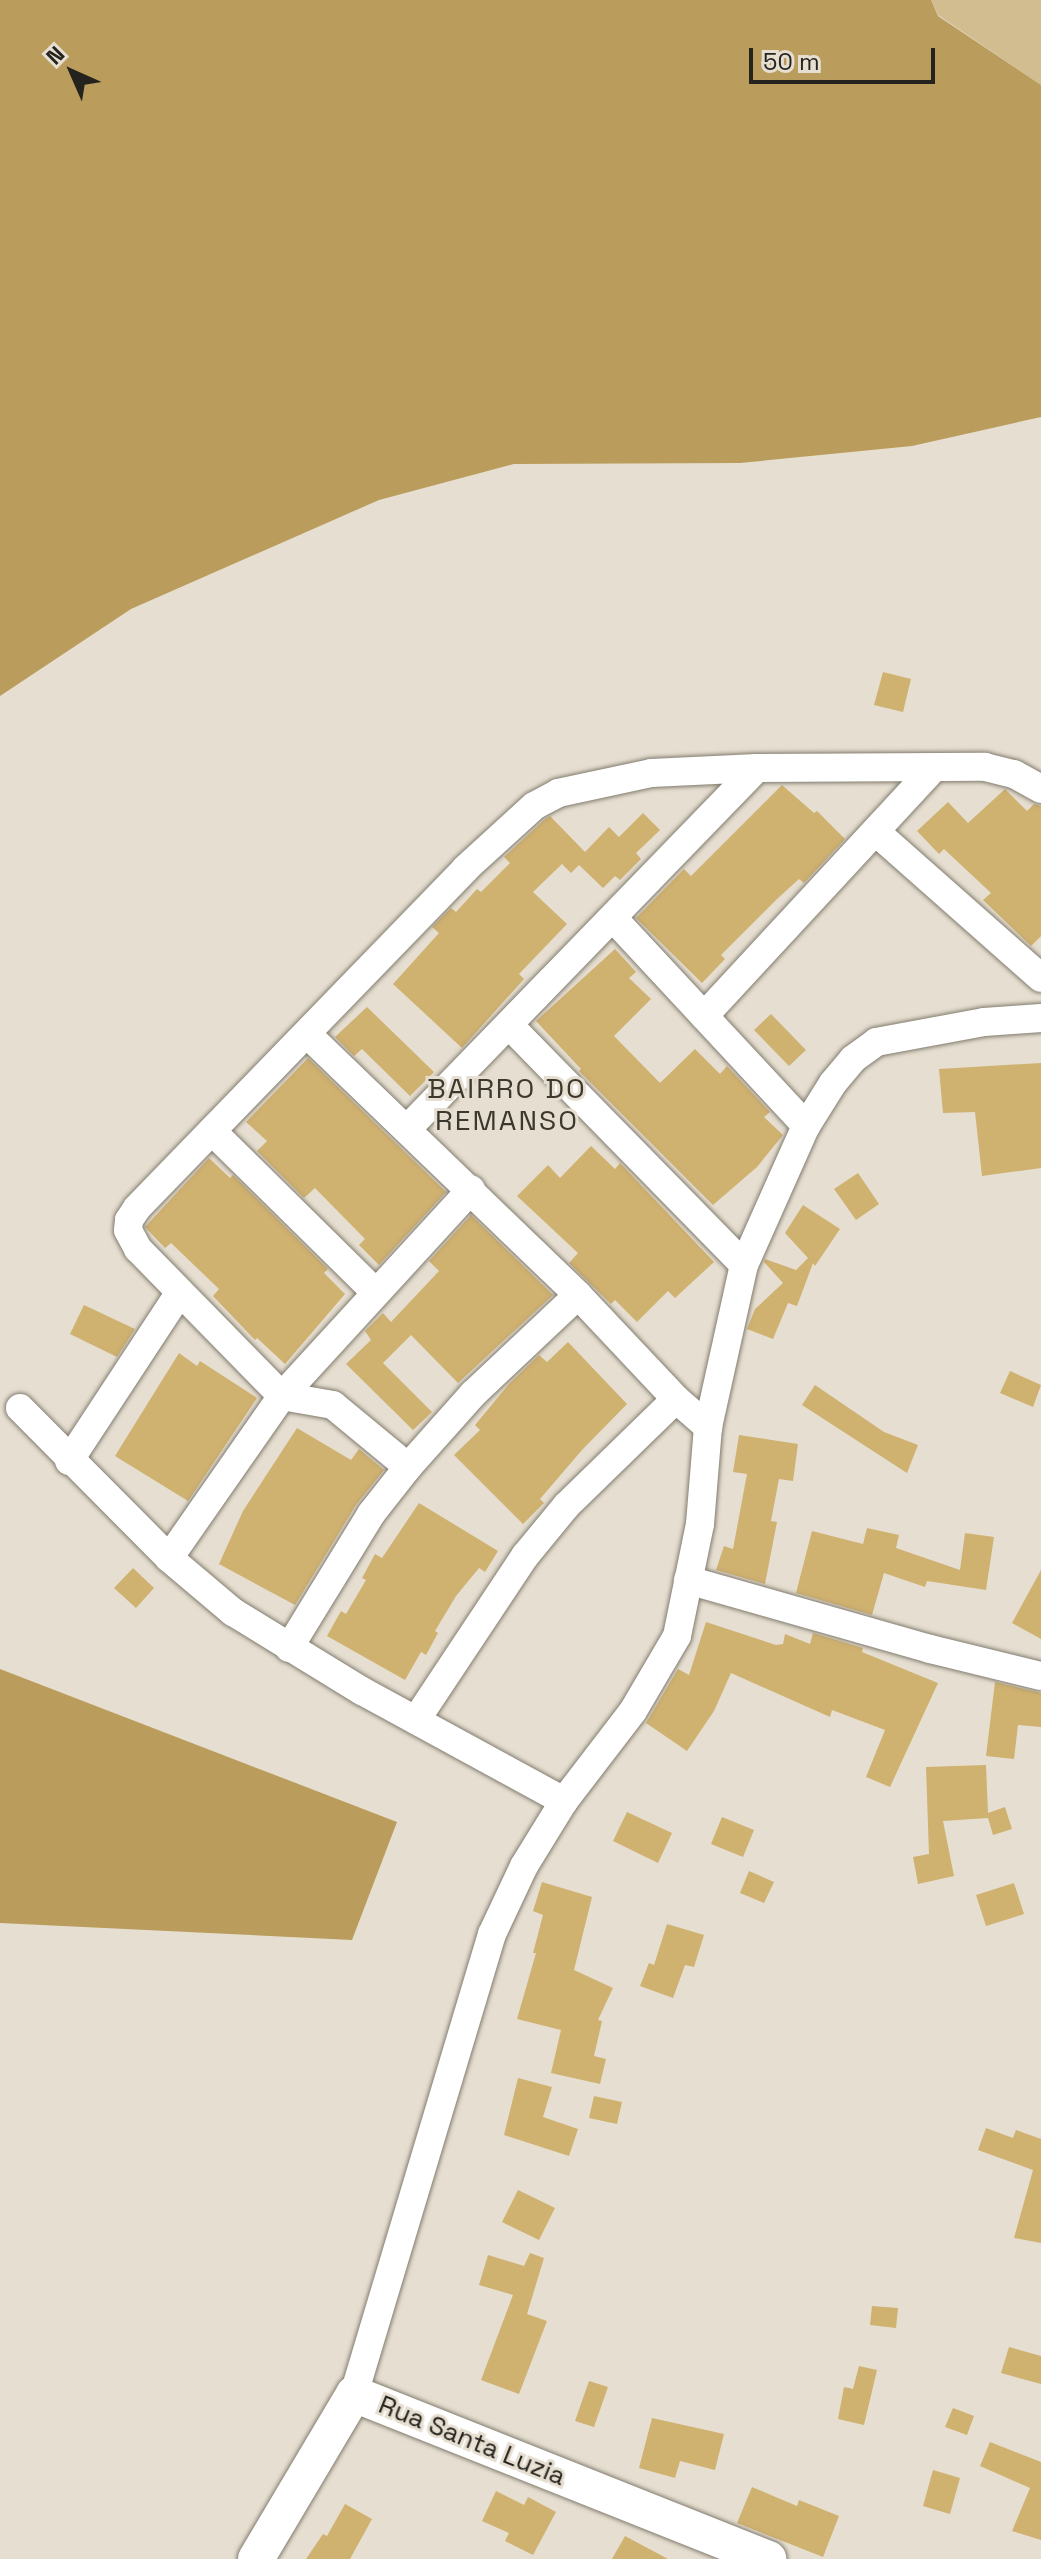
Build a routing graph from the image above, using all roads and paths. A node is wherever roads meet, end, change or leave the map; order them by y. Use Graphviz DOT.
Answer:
graph roads {
  1 [pos="757,768"];
  2 [pos="934,768"];
  3 [pos="1041,789"];
  4 [pos="876,832"];
  5 [pos="613,918"];
  6 [pos="1041,978"];
  7 [pos="704,1016"];
  8 [pos="1041,1018"];
  9 [pos="510,1026"];
  10 [pos="308,1035"];
  11 [pos="806,1126"];
  12 [pos="408,1128"];
  13 [pos="212,1131"];
  14 [pos="471,1190"];
  15 [pos="744,1265"];
  16 [pos="180,1292"];
  17 [pos="375,1292"];
  18 [pos="578,1295"];
  19 [pos="282,1396"];
  20 [pos="676,1399"];
  21 [pos="20,1408"];
  22 [pos="708,1427"];
  23 [pos="69,1461"];
  24 [pos="408,1467"];
  25 [pos="169,1558"];
  26 [pos="688,1580"];
  27 [pos="289,1648"];
  28 [pos="1041,1676"];
  29 [pos="416,1720"];
  30 [pos="564,1801"];
  31 [pos="354,2394"];
  32 [pos="256,2559"];
  33 [pos="768,2559"];
  1 -- 2 [label="street"];
  1 -- 5 [label="street"];
  1 -- 10 [label="street"];
  2 -- 3 [label="street"];
  2 -- 4 [label="street"];
  4 -- 6 [label="street"];
  4 -- 7 [label="street"];
  5 -- 7 [label="street"];
  5 -- 9 [label="street"];
  7 -- 11 [label="street"];
  8 -- 11 [label="street"];
  9 -- 12 [label="street"];
  9 -- 15 [label="street"];
  10 -- 12 [label="street"];
  10 -- 13 [label="street"];
  11 -- 15 [label="street"];
  12 -- 14 [label="street"];
  13 -- 16 [label="street"];
  13 -- 17 [label="street"];
  14 -- 17 [label="street"];
  14 -- 18 [label="street"];
  15 -- 22 [label="street"];
  16 -- 19 [label="street"];
  16 -- 23 [label="street"];
  17 -- 19 [label="street"];
  18 -- 20 [label="street"];
  18 -- 24 [label="street"];
  19 -- 24 [label="street"];
  19 -- 25 [label="street"];
  20 -- 22 [label="street"];
  20 -- 29 [label="street"];
  21 -- 23 [label="street"];
  22 -- 26 [label="street"];
  23 -- 25 [label="street"];
  24 -- 27 [label="street"];
  25 -- 27 [label="street"];
  26 -- 28 [label="street"];
  26 -- 30 [label="street"];
  27 -- 29 [label="street"];
  29 -- 30 [label="street"];
  30 -- 31 [label="street"];
  31 -- 32 [label="street, Rua Santa Luzia"];
  31 -- 33 [label="street, Rua Santa Luzia"];
}
